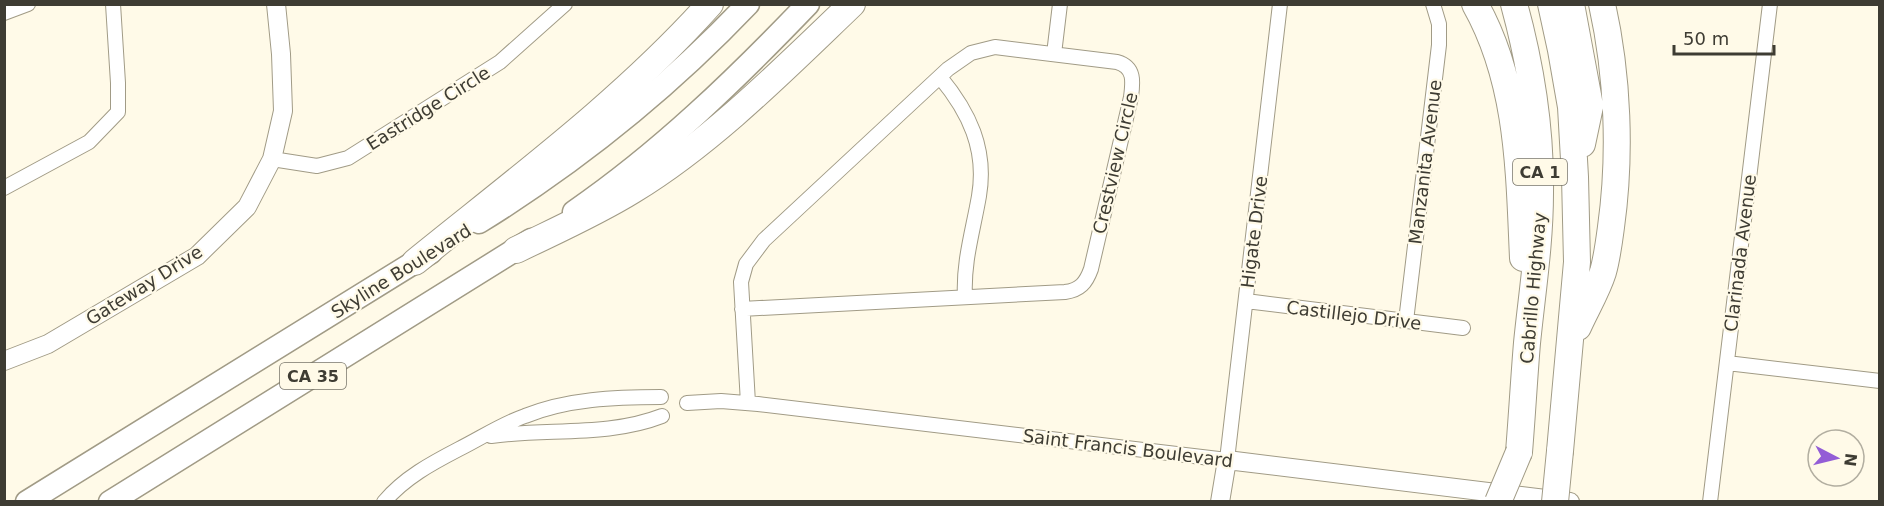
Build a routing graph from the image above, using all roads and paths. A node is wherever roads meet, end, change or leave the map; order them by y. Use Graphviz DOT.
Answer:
graph roads {
  1 [pos="28,4"];
  2 [pos="113,4"];
  3 [pos="276,4"];
  4 [pos="565,4"];
  5 [pos="748,4"];
  6 [pos="808,4"];
  7 [pos="852,4"];
  8 [pos="1060,4"];
  9 [pos="1280,4"];
  10 [pos="1433,4"];
  11 [pos="1514,4"];
  12 [pos="1551,4"];
  13 [pos="1571,4"];
  14 [pos="1602,4"];
  15 [pos="1770,4"];
  16 [pos="1476,6"];
  17 [pos="705,9"];
  18 [pos="4,13"];
  19 [pos="1054,54"];
  20 [pos="940,77"];
  21 [pos="272,159"];
  22 [pos="1575,177"];
  23 [pos="4,188"];
  24 [pos="516,250"];
  25 [pos="415,262"];
  26 [pos="965,297"];
  27 [pos="1245,302"];
  28 [pos="742,309"];
  29 [pos="1406,321"];
  30 [pos="1463,328"];
  31 [pos="1527,342"];
  32 [pos="1571,343"];
  33 [pos="4,361"];
  34 [pos="1727,363"];
  35 [pos="1880,381"];
  36 [pos="660,397"];
  37 [pos="687,402"];
  38 [pos="748,403"];
  39 [pos="662,416"];
  40 [pos="470,443"];
  41 [pos="1519,452"];
  42 [pos="1227,460"];
  43 [pos="27,501"];
  44 [pos="111,501"];
  45 [pos="384,501"];
  46 [pos="1220,501"];
  47 [pos="1498,501"];
  48 [pos="1516,501"];
  49 [pos="1555,501"];
  50 [pos="1570,501"];
  51 [pos="1710,501"];
  1 -- 18 [label="street"];
  2 -- 23 [label="street"];
  3 -- 21 [label="street, Gateway Drive"];
  4 -- 21 [label="street, Eastridge Circle"];
  5 -- 25 [label="main road, Skyline Boulevard / CA 35"];
  6 -- 24 [label="main road, CA 35"];
  7 -- 24 [label="highway"];
  8 -- 19 [label="street"];
  9 -- 27 [label="street, Higate Drive"];
  10 -- 29 [label="street, Manzanita Avenue"];
  11 -- 31 [label="highway, Cabrillo Highway / CA 1"];
  12 -- 22 [label="highway, Cabrillo Highway / CA 1"];
  13 -- 22 [label="highway"];
  14 -- 32 [label="highway"];
  15 -- 34 [label="street, Clarinada Avenue"];
  16 -- 31 [label="highway"];
  17 -- 25 [label="highway"];
  19 -- 20 [label="street, Crestview Circle"];
  19 -- 26 [label="street, Crestview Circle"];
  20 -- 26 [label="street"];
  20 -- 28 [label="street, Crestview Circle"];
  21 -- 33 [label="street, Gateway Drive"];
  22 -- 32 [label="highway, Cabrillo Highway / CA 1"];
  24 -- 44 [label="main road, CA 35"];
  25 -- 43 [label="main road, Skyline Boulevard / CA 35"];
  26 -- 28 [label="street, Crestview Circle"];
  27 -- 29 [label="street, Castillejo Drive"];
  27 -- 42 [label="street, Higate Drive"];
  28 -- 38 [label="street, Crestview Circle"];
  29 -- 30 [label="street, Castillejo Drive"];
  31 -- 41 [label="highway, Cabrillo Highway / CA 1"];
  32 -- 49 [label="highway, Cabrillo Highway / CA 1, bridge"];
  34 -- 35 [label="street"];
  34 -- 51 [label="street, Clarinada Avenue"];
  36 -- 40 [label="street"];
  37 -- 38 [label="street, Saint Francis Boulevard"];
  38 -- 42 [label="street, Saint Francis Boulevard"];
  39 -- 40 [label="street"];
  40 -- 45 [label="street"];
  41 -- 47 [label="highway, bridge"];
  41 -- 48 [label="highway, Cabrillo Highway / CA 1"];
  42 -- 46 [label="street"];
  42 -- 50 [label="street, Saint Francis Boulevard"];
}
